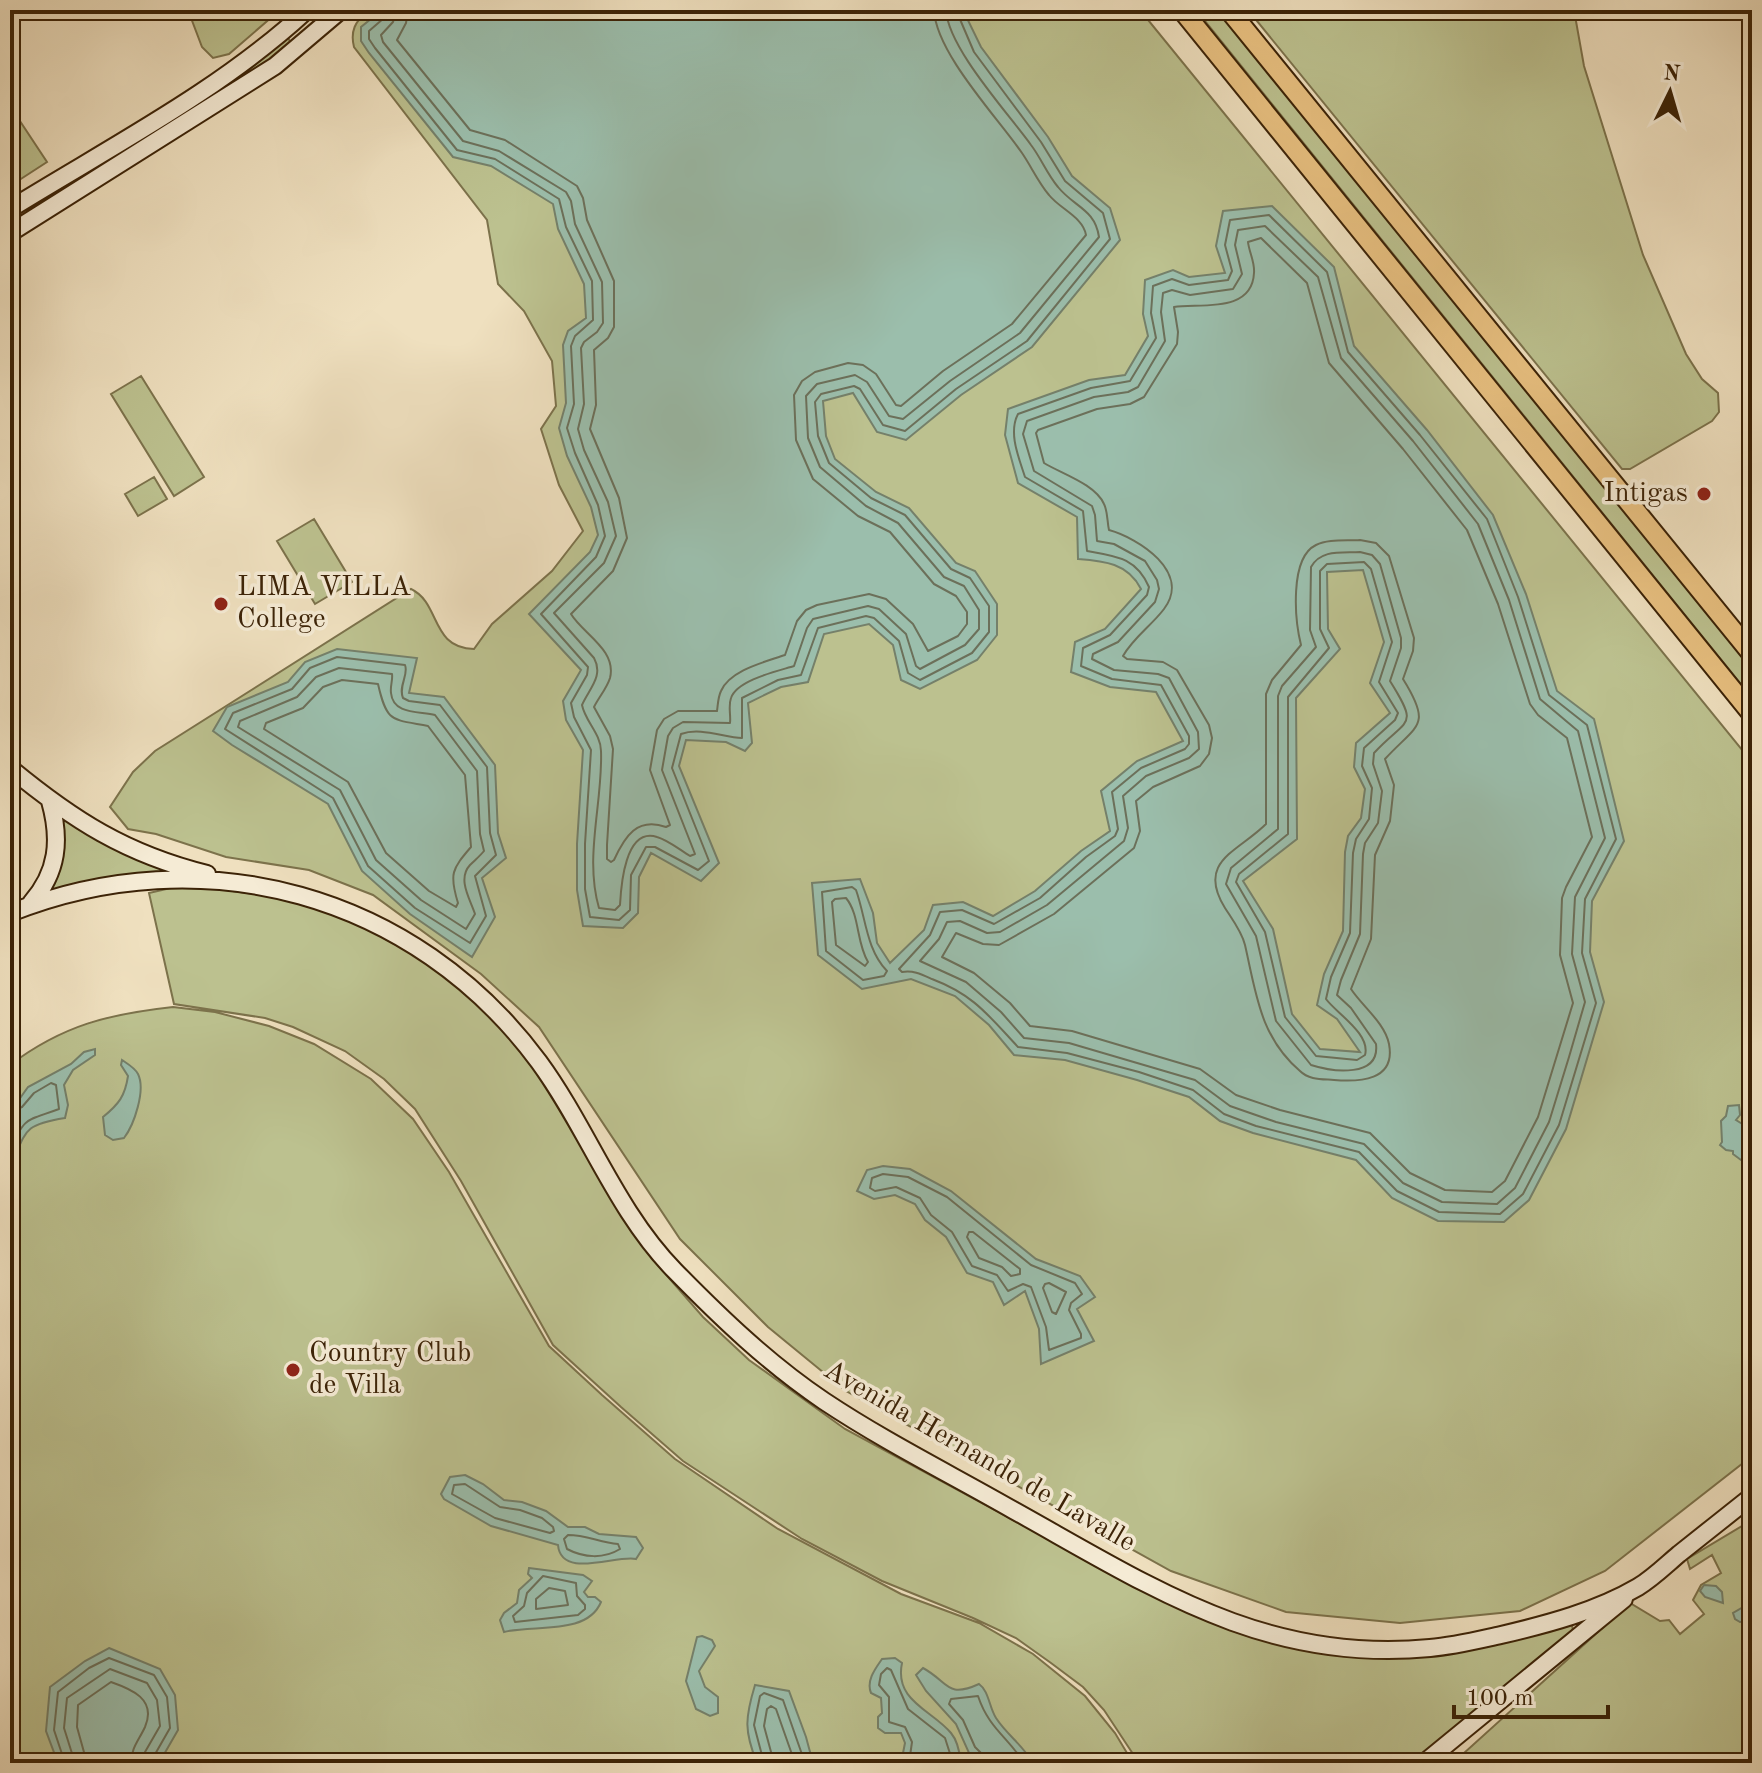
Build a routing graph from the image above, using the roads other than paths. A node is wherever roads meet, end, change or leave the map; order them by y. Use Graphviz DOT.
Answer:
graph roads {
  1 [pos="307,10"];
  2 [pos="341,10"];
  3 [pos="1182,10"];
  4 [pos="1229,10"];
  5 [pos="10,209"];
  6 [pos="10,233"];
  7 [pos="1752,654"];
  8 [pos="1752,714"];
  9 [pos="10,768"];
  10 [pos="50,801"];
  11 [pos="235,881"];
  12 [pos="29,905"];
  13 [pos="10,913"];
  14 [pos="1752,1496"];
  15 [pos="1640,1586"];
  16 [pos="1424,1763"];
  1 -- 5 [label="street"];
  2 -- 6 [label="street"];
  3 -- 8 [label="main road"];
  4 -- 7 [label="main road"];
  9 -- 10 [label="street"];
  10 -- 11 [label="street"];
  10 -- 12 [label="street"];
  11 -- 12 [label="street, Avenida Hernando de Lavalle"];
  11 -- 15 [label="street, Avenida Hernando de Lavalle"];
  12 -- 13 [label="street, Avenida Hernando de Lavalle"];
  14 -- 15 [label="street, Avenida Hernando de Lavalle"];
  15 -- 16 [label="street"];
}
